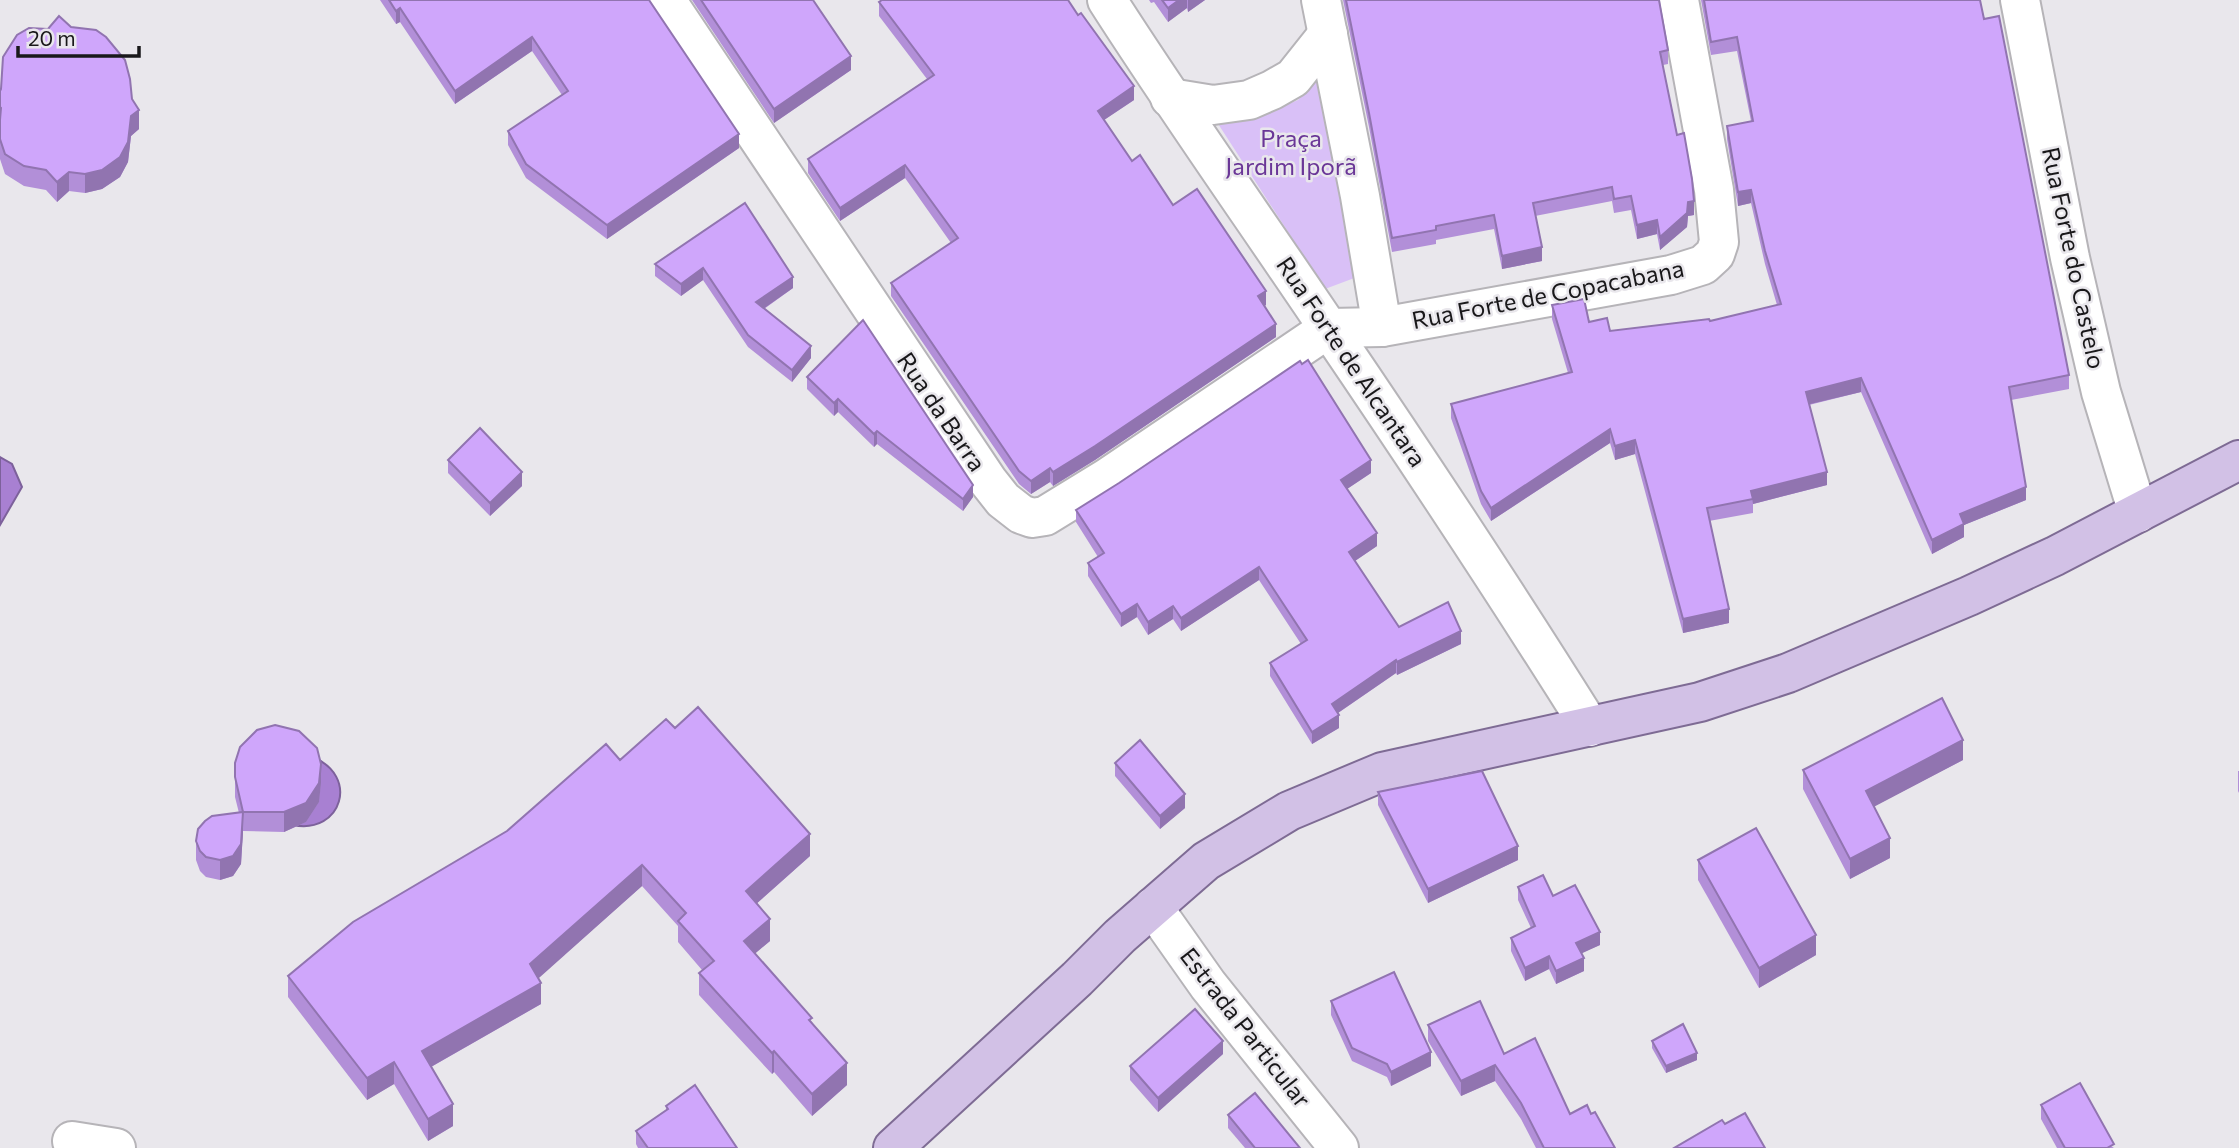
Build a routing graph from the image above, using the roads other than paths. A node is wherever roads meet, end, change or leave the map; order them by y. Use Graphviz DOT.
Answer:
graph roads {
  1 [pos="666,0"];
  2 [pos="1107,0"];
  3 [pos="1679,0"];
  4 [pos="2020,0"];
  5 [pos="1324,17"];
  6 [pos="1170,98"];
  7 [pos="1382,327"];
  8 [pos="1329,328"];
  9 [pos="2239,460"];
  10 [pos="2138,513"];
  11 [pos="1590,727"];
  12 [pos="1153,907"];
  13 [pos="72,1141"];
  14 [pos="116,1148"];
  15 [pos="893,1148"];
  16 [pos="1339,1148"];
  1 -- 8 [label="street, Rua da Barra"];
  2 -- 6 [label="street, Rua Forte de Alcantara"];
  3 -- 7 [label="street, Rua Forte de Copacabana"];
  4 -- 10 [label="street, Rua Forte do Castelo"];
  5 -- 6 [label="street"];
  5 -- 7 [label="street"];
  6 -- 8 [label="street, Rua Forte de Alcantara"];
  7 -- 8 [label="street, Rua Forte de Copacabana"];
  8 -- 11 [label="street, Rua Forte de Alcantara"];
  9 -- 10 [label="main road"];
  10 -- 11 [label="main road"];
  11 -- 12 [label="main road"];
  12 -- 15 [label="main road"];
  12 -- 16 [label="street, Estrada Particular"];
  13 -- 14 [label="street"];
}
